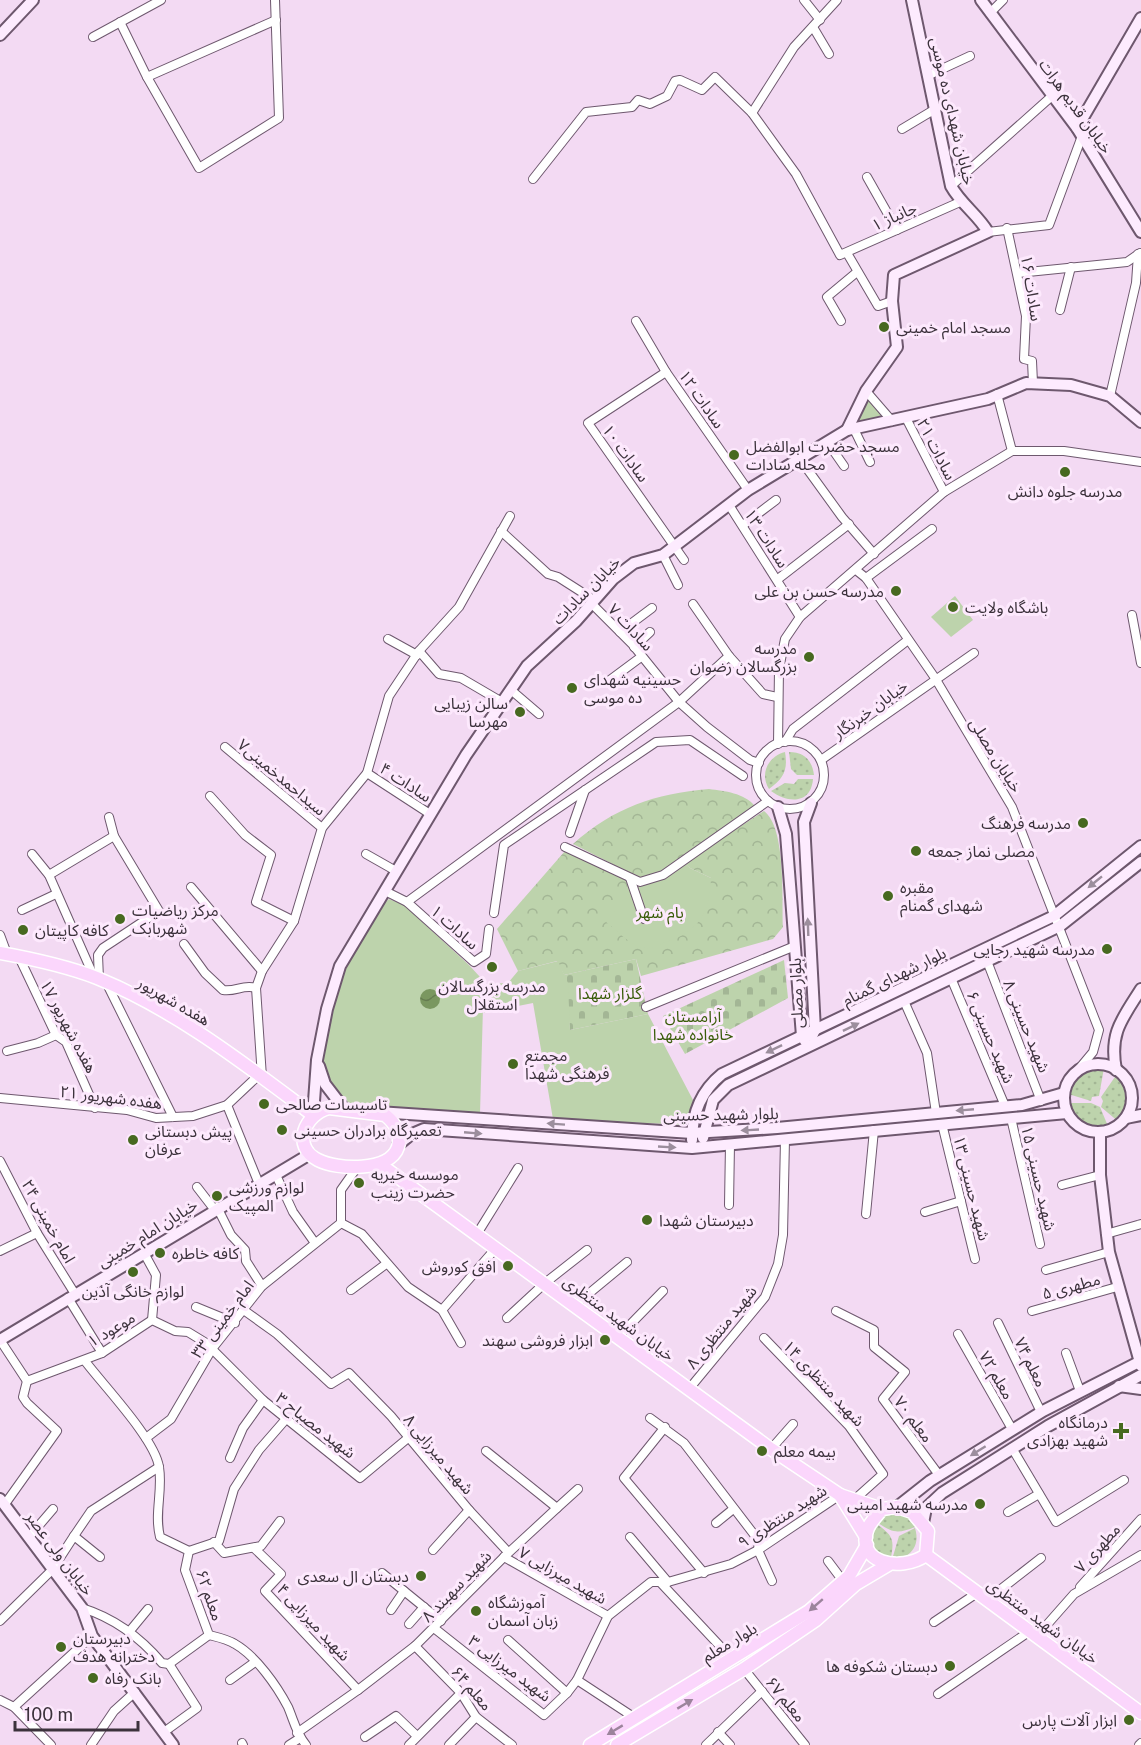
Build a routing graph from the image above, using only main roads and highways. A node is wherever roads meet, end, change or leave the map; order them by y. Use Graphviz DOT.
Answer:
graph roads {
  1 [pos="9,955"];
  2 [pos="313,1115"];
  3 [pos="381,1164"];
  4 [pos="840,1495"];
  5 [pos="882,1509"];
  6 [pos="866,1541"];
  7 [pos="926,1555"];
  8 [pos="888,1565"];
  9 [pos="1141,1713"];
  10 [pos="622,1744"];
  11 [pos="590,1745"];
  1 -- 2 [label="main road, هفده شهریور"];
  2 -- 3 [label="main road"];
  2 -- 3 [label="main road"];
  3 -- 4 [label="main road, خیابان شهید منتظری"];
  4 -- 5 [label="main road"];
  4 -- 6 [label="main road"];
  5 -- 6 [label="main road"];
  5 -- 7 [label="main road"];
  6 -- 8 [label="main road"];
  6 -- 11 [label="main road, بلوار معلم, one-way"];
  7 -- 8 [label="main road"];
  7 -- 9 [label="main road, خیابان شهید منتظری"];
  10 -- 8 [label="main road, بلوار معلم, one-way"];
}
